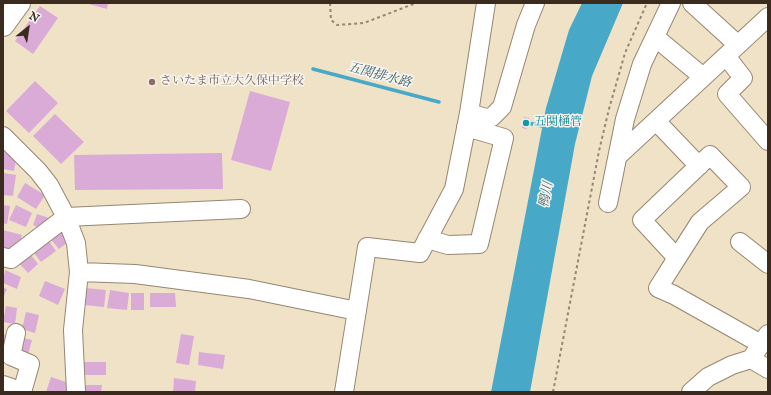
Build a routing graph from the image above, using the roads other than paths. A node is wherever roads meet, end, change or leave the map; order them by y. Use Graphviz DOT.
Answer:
graph roads {
  1 [pos="486,3"];
  2 [pos="535,3"];
  3 [pos="671,3"];
  4 [pos="692,3"];
  5 [pos="764,3"];
  6 [pos="13,6"];
  7 [pos="768,6"];
  8 [pos="768,17"];
  9 [pos="3,25"];
  10 [pos="655,37"];
  11 [pos="732,51"];
  12 [pos="703,77"];
  13 [pos="467,120"];
  14 [pos="656,121"];
  15 [pos="3,136"];
  16 [pos="768,141"];
  17 [pos="618,156"];
  18 [pos="699,166"];
  19 [pos="608,203"];
  20 [pos="241,209"];
  21 [pos="66,217"];
  22 [pos="427,239"];
  23 [pos="740,242"];
  24 [pos="3,256"];
  25 [pos="677,258"];
  26 [pos="768,264"];
  27 [pos="79,272"];
  28 [pos="358,311"];
  29 [pos="16,333"];
  30 [pos="764,339"];
  31 [pos="751,359"];
  32 [pos="768,369"];
  33 [pos="3,385"];
  34 [pos="21,392"];
  35 [pos="76,392"];
  36 [pos="344,392"];
  37 [pos="691,392"];
  1 -- 13 [label="street"];
  2 -- 13 [label="street"];
  3 -- 10 [label="street"];
  4 -- 11 [label="street"];
  5 -- 7 [label="street"];
  6 -- 9 [label="main road"];
  8 -- 11 [label="street"];
  10 -- 12 [label="street"];
  10 -- 17 [label="street"];
  11 -- 12 [label="street"];
  11 -- 16 [label="street"];
  12 -- 14 [label="street"];
  13 -- 22 [label="street"];
  13 -- 22 [label="street"];
  14 -- 17 [label="street"];
  14 -- 18 [label="street"];
  15 -- 21 [label="street"];
  17 -- 19 [label="street"];
  18 -- 25 [label="street"];
  18 -- 25 [label="street"];
  20 -- 21 [label="street"];
  21 -- 24 [label="street"];
  21 -- 27 [label="street"];
  22 -- 28 [label="street"];
  23 -- 26 [label="street"];
  25 -- 30 [label="street"];
  27 -- 28 [label="street"];
  27 -- 35 [label="street"];
  28 -- 36 [label="street"];
  29 -- 34 [label="street"];
  30 -- 31 [label="street"];
  31 -- 32 [label="street"];
  31 -- 37 [label="street"];
  33 -- 34 [label="street"];
}
